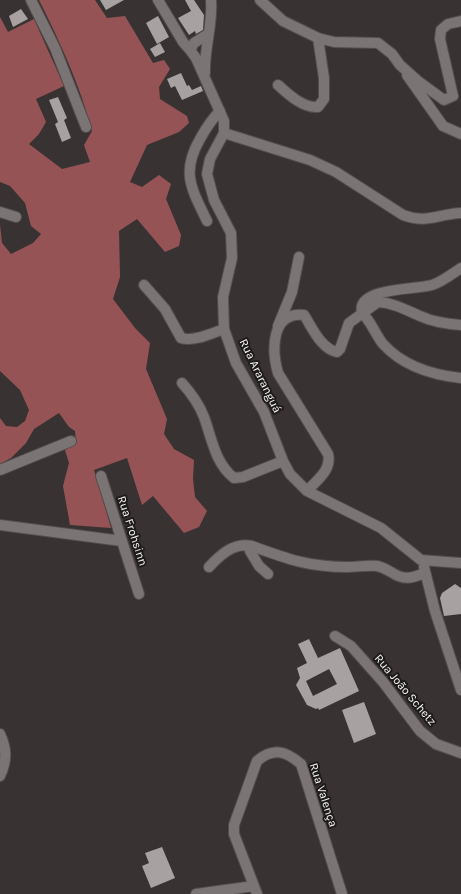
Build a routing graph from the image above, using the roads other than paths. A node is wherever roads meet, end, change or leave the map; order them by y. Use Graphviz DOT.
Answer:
graph roads {
  1 [pos="31,0"];
  2 [pos="158,0"];
  3 [pos="211,0"];
  4 [pos="260,0"];
  5 [pos="461,21"];
  6 [pos="318,38"];
  7 [pos="198,49"];
  8 [pos="400,65"];
  9 [pos="278,85"];
  10 [pos="220,111"];
  11 [pos="86,127"];
  12 [pos="224,133"];
  13 [pos="461,134"];
  14 [pos="0,212"];
  15 [pos="461,213"];
  16 [pos="16,217"];
  17 [pos="207,221"];
  18 [pos="299,257"];
  19 [pos="461,268"];
  20 [pos="144,285"];
  21 [pos="362,313"];
  22 [pos="461,325"];
  23 [pos="224,329"];
  24 [pos="277,330"];
  25 [pos="461,378"];
  26 [pos="182,383"];
  27 [pos="71,441"];
  28 [pos="282,461"];
  29 [pos="0,470"];
  30 [pos="101,476"];
  31 [pos="307,491"];
  32 [pos="0,525"];
  33 [pos="122,541"];
  34 [pos="252,546"];
  35 [pos="422,560"];
  36 [pos="459,564"];
  37 [pos="209,567"];
  38 [pos="425,573"];
  39 [pos="268,574"];
  40 [pos="139,594"];
  41 [pos="335,636"];
  42 [pos="461,690"];
  43 [pos="0,734"];
  44 [pos="461,753"];
  45 [pos="0,776"];
  46 [pos="255,890"];
  47 [pos="196,894"];
  48 [pos="342,894"];
  1 -- 11 [label="street"];
  2 -- 7 [label="street"];
  3 -- 7 [label="street"];
  4 -- 6 [label="street"];
  5 -- 8 [label="street"];
  6 -- 8 [label="street"];
  6 -- 9 [label="street"];
  7 -- 10 [label="street"];
  8 -- 13 [label="street"];
  10 -- 12 [label="street"];
  10 -- 17 [label="street"];
  12 -- 15 [label="street"];
  12 -- 23 [label="street, Rua Araranguá"];
  14 -- 16 [label="street"];
  18 -- 24 [label="street"];
  19 -- 21 [label="street"];
  20 -- 23 [label="street"];
  21 -- 22 [label="street"];
  21 -- 24 [label="street"];
  21 -- 25 [label="street"];
  23 -- 28 [label="street, Rua Araranguá"];
  24 -- 31 [label="street"];
  26 -- 28 [label="street"];
  27 -- 29 [label="street"];
  28 -- 31 [label="street, Rua Araranguá"];
  30 -- 33 [label="street, Rua Frohsinn"];
  31 -- 35 [label="street, Rua Araranguá"];
  32 -- 33 [label="street"];
  33 -- 40 [label="street, Rua Frohsinn"];
  34 -- 37 [label="street"];
  34 -- 38 [label="street"];
  34 -- 39 [label="street"];
  35 -- 36 [label="street"];
  35 -- 38 [label="street"];
  38 -- 42 [label="street"];
  41 -- 44 [label="street, Rua João Schetz"];
  43 -- 45 [label="street"];
  46 -- 47 [label="street"];
  46 -- 48 [label="street, Rua Valença"];
}
